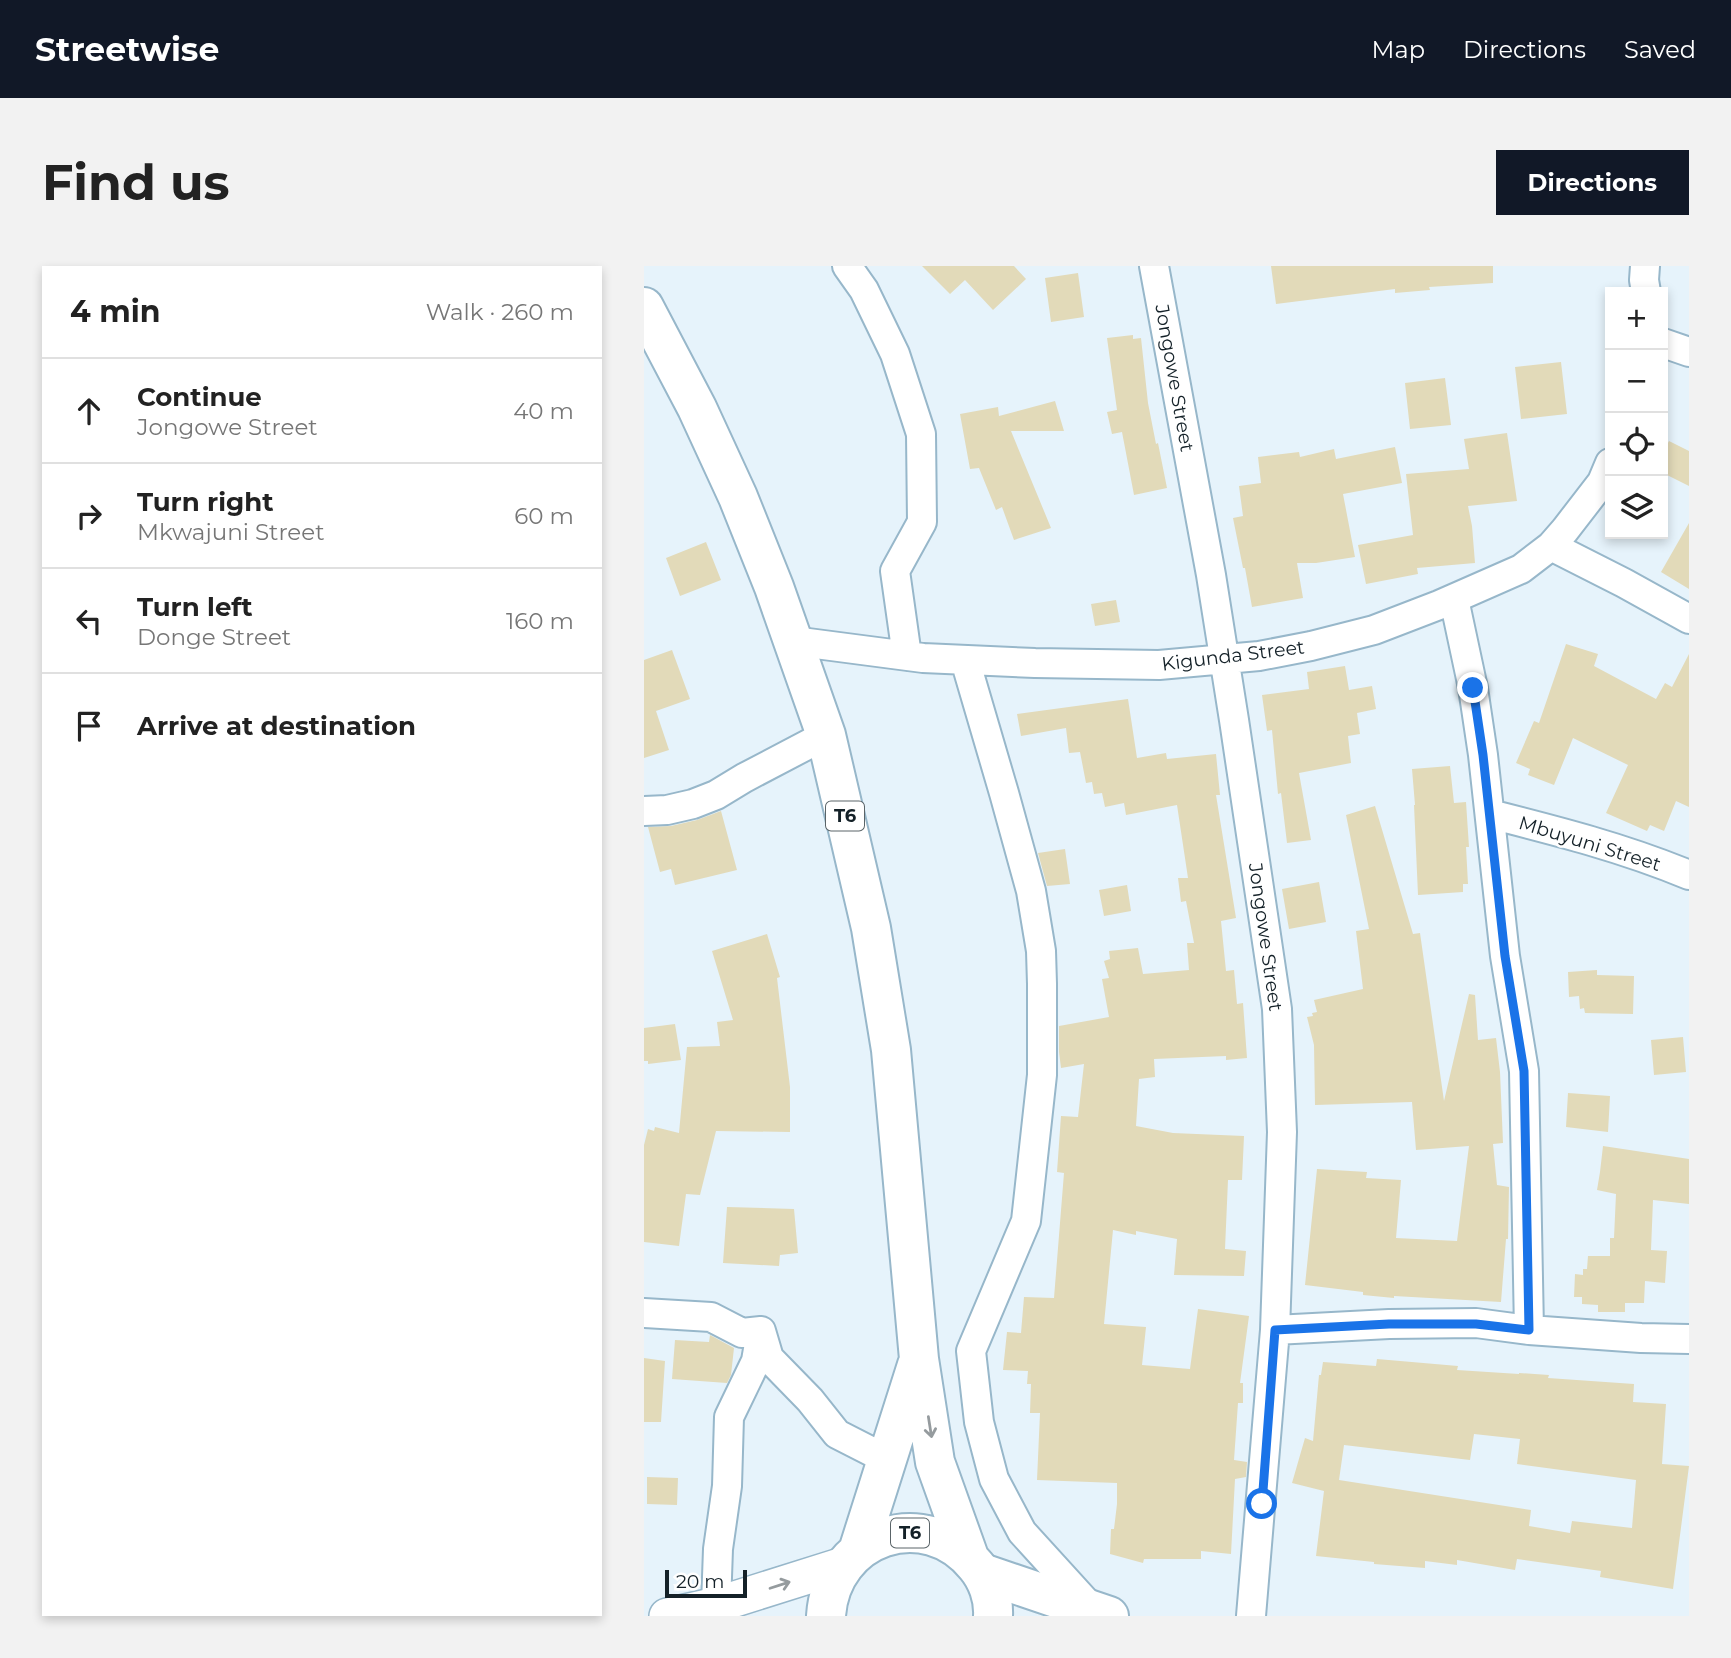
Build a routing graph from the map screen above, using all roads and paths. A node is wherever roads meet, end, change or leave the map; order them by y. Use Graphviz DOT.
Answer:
graph roads {
  1 [pos="846,266"];
  2 [pos="1154,266"];
  3 [pos="1645,266"];
  4 [pos="1645,287"];
  5 [pos="644,307"];
  6 [pos="1668,345"];
  7 [pos="1689,352"];
  8 [pos="1605,475"];
  9 [pos="1551,547"];
  10 [pos="1454,598"];
  11 [pos="1689,619"];
  12 [pos="793,641"];
  13 [pos="907,656"];
  14 [pos="1224,658"];
  15 [pos="965,660"];
  16 [pos="826,735"];
  17 [pos="644,811"];
  18 [pos="1490,814"];
  19 [pos="1689,874"];
  20 [pos="644,1313"];
  21 [pos="1275,1330"];
  22 [pos="1529,1330"];
  23 [pos="761,1331"];
  24 [pos="1689,1339"];
  25 [pos="919,1359"];
  26 [pos="886,1459"];
  27 [pos="851,1558"];
  28 [pos="975,1565"];
  29 [pos="716,1605"];
  30 [pos="1102,1614"];
  31 [pos="667,1616"];
  32 [pos="826,1616"];
  33 [pos="993,1616"];
  34 [pos="1251,1616"];
  1 -- 13 [label="street"];
  2 -- 14 [label="street, Jongowe Street"];
  3 -- 4 [label="street"];
  5 -- 12 [label="main road, T6"];
  6 -- 7 [label="street"];
  8 -- 9 [label="street, Kigunda Street"];
  9 -- 10 [label="street, Kigunda Street"];
  9 -- 11 [label="street"];
  10 -- 14 [label="street, Kigunda Street"];
  10 -- 18 [label="street"];
  12 -- 13 [label="street, Kigunda Street"];
  12 -- 16 [label="main road, T6"];
  13 -- 15 [label="street, Kigunda Street"];
  14 -- 15 [label="street, Kigunda Street"];
  14 -- 21 [label="street, Jongowe Street"];
  15 -- 30 [label="street"];
  16 -- 17 [label="street"];
  16 -- 25 [label="main road, T6"];
  18 -- 19 [label="street, Mbuyuni Street"];
  18 -- 22 [label="street"];
  20 -- 23 [label="street"];
  21 -- 22 [label="street"];
  21 -- 34 [label="street, Jongowe Street"];
  22 -- 24 [label="street"];
  23 -- 26 [label="street"];
  23 -- 29 [label="street"];
  25 -- 26 [label="main road, T6"];
  25 -- 28 [label="main road, T6, one-way"];
  26 -- 27 [label="main road, T6"];
  27 -- 28 [label="main road, T6"];
  29 -- 27 [label="street, one-way"];
  27 -- 32 [label="main road, T6"];
  28 -- 30 [label="main road"];
  28 -- 33 [label="main road, T6"];
  29 -- 31 [label="street"];
}
